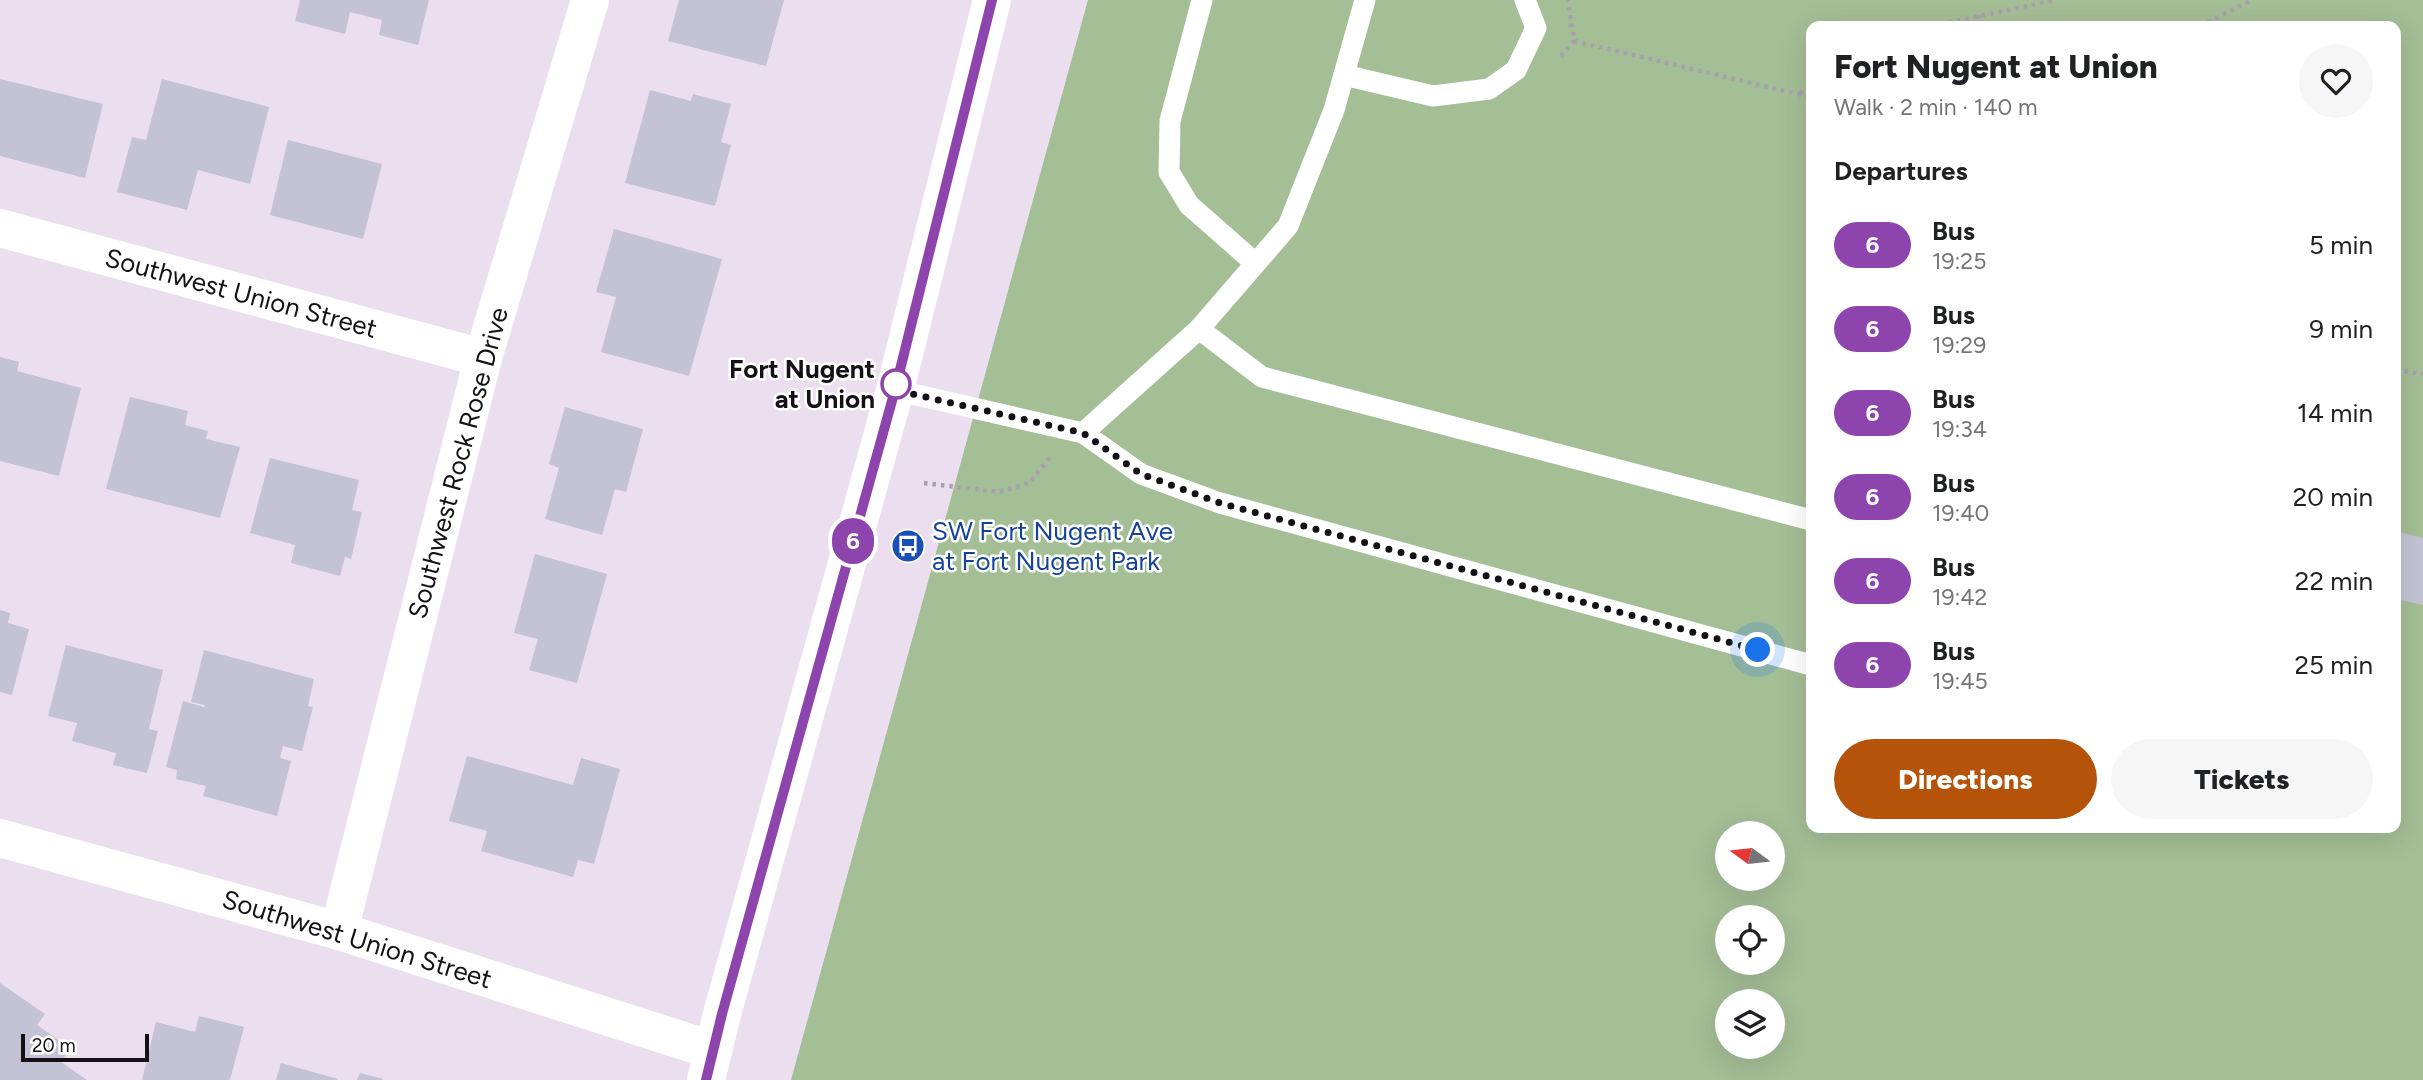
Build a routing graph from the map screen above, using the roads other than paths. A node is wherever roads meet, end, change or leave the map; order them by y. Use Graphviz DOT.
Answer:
graph roads {
  1 [pos="590,0"];
  2 [pos="992,0"];
  3 [pos="1202,0"];
  4 [pos="1364,0"];
  5 [pos="1525,0"];
  6 [pos="1344,75"];
  7 [pos="0,228"];
  8 [pos="1255,263"];
  9 [pos="1199,329"];
  10 [pos="483,358"];
  11 [pos="895,390"];
  12 [pos="1083,433"];
  13 [pos="1806,519"];
  14 [pos="1806,664"];
  15 [pos="0,838"];
  16 [pos="340,931"];
  17 [pos="709,1065"];
  1 -- 10 [label="street, Southwest Rock Rose Drive"];
  2 -- 11 [label="street"];
  3 -- 8 [label="lane"];
  4 -- 6 [label="lane"];
  5 -- 6 [label="lane"];
  6 -- 8 [label="lane"];
  7 -- 10 [label="street, Southwest Union Street"];
  8 -- 9 [label="lane"];
  9 -- 12 [label="lane"];
  9 -- 13 [label="lane"];
  10 -- 16 [label="street, Southwest Rock Rose Drive"];
  11 -- 12 [label="lane"];
  11 -- 17 [label="street"];
  12 -- 14 [label="lane"];
  15 -- 16 [label="street, Southwest Union Street"];
  16 -- 17 [label="street, Southwest Union Street"];
}
